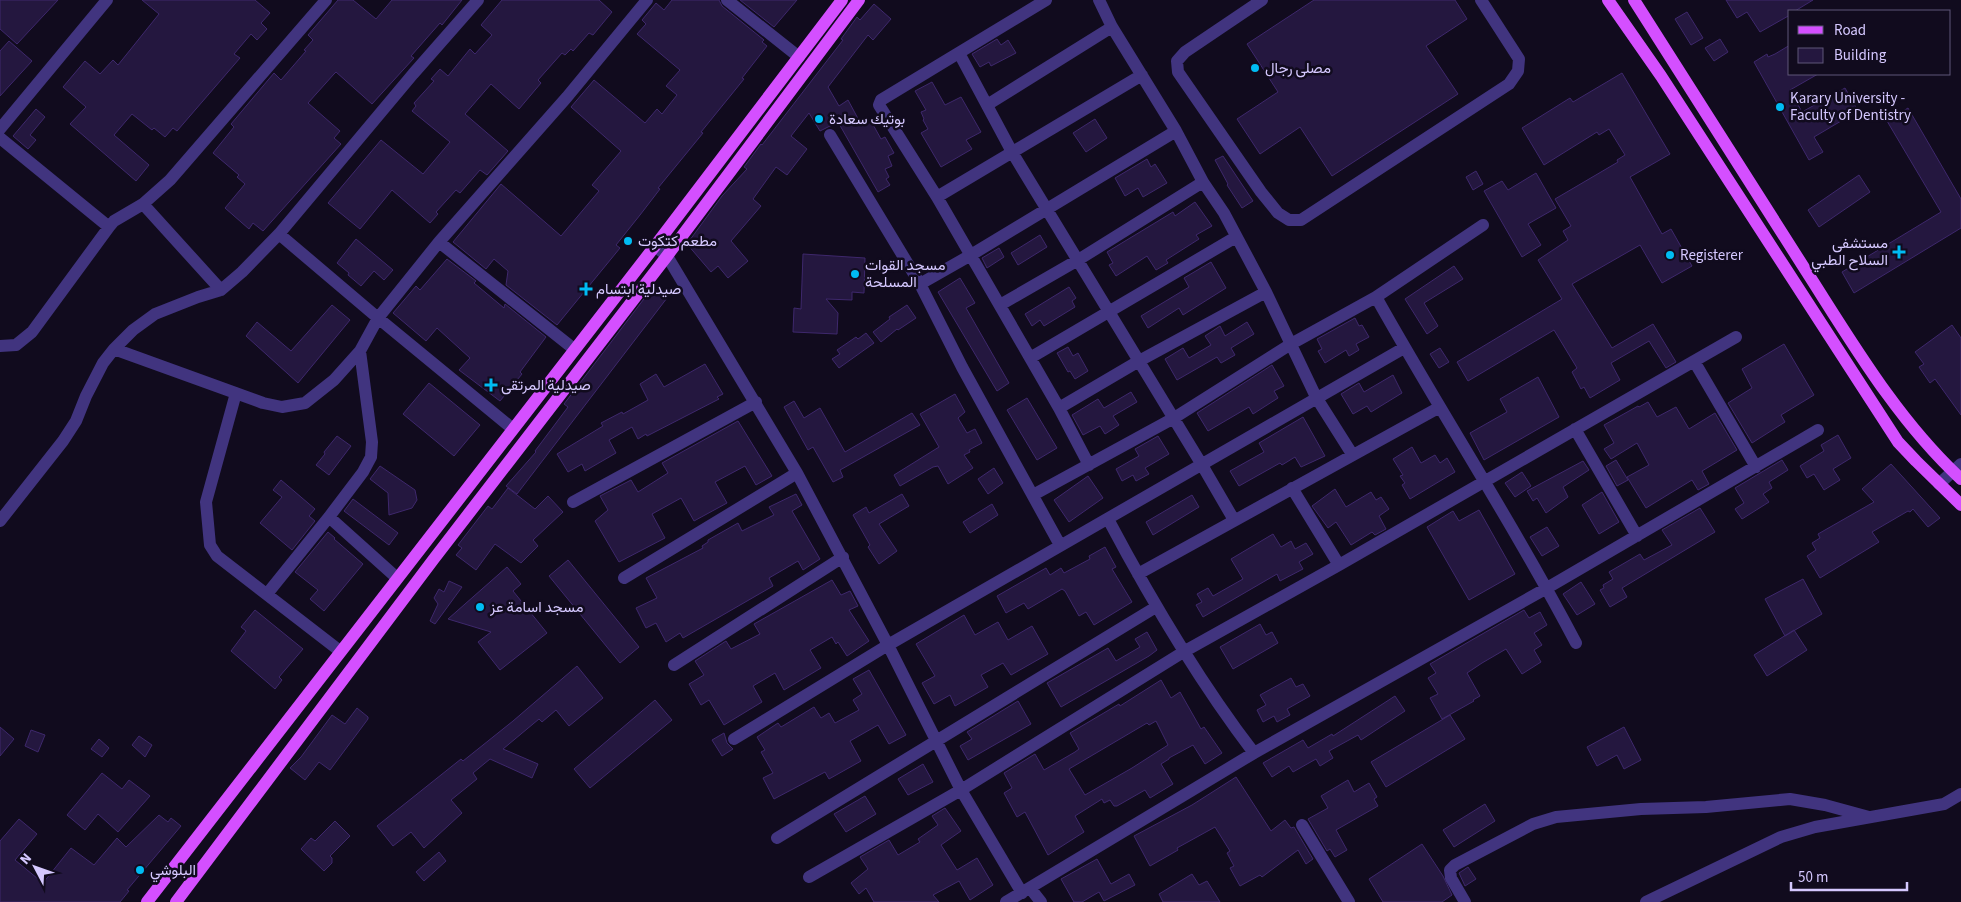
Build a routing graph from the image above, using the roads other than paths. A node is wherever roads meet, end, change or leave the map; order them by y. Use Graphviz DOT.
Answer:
graph roads {
  1 [pos="107,0"];
  2 [pos="326,0"];
  3 [pos="477,0"];
  4 [pos="647,0"];
  5 [pos="727,0"];
  6 [pos="842,0"];
  7 [pos="858,0"];
  8 [pos="1046,0"];
  9 [pos="1099,0"];
  10 [pos="1262,0"];
  11 [pos="1481,0"];
  12 [pos="1608,0"];
  13 [pos="1634,0"];
  14 [pos="1112,27"];
  15 [pos="959,53"];
  16 [pos="799,57"];
  17 [pos="1677,67"];
  18 [pos="1142,75"];
  19 [pos="1661,76"];
  20 [pos="987,105"];
  21 [pos="0,129"];
  22 [pos="1176,131"];
  23 [pos="830,135"];
  24 [pos="0,138"];
  25 [pos="1012,152"];
  26 [pos="1203,182"];
  27 [pos="937,197"];
  28 [pos="142,204"];
  29 [pos="1046,209"];
  30 [pos="1483,225"];
  31 [pos="109,227"];
  32 [pos="279,234"];
  33 [pos="1236,237"];
  34 [pos="440,242"];
  35 [pos="655,246"];
  36 [pos="971,255"];
  37 [pos="667,256"];
  38 [pos="1078,260"];
  39 [pos="920,284"];
  40 [pos="221,290"];
  41 [pos="1266,292"];
  42 [pos="1376,297"];
  43 [pos="1000,305"];
  44 [pos="1109,312"];
  45 [pos="378,318"];
  46 [pos="1736,337"];
  47 [pos="1291,344"];
  48 [pos="0,346"];
  49 [pos="1404,348"];
  50 [pos="114,349"];
  51 [pos="574,349"];
  52 [pos="360,351"];
  53 [pos="1030,358"];
  54 [pos="1139,361"];
  55 [pos="1694,361"];
  56 [pos="236,393"];
  57 [pos="1316,397"];
  58 [pos="756,402"];
  59 [pos="1440,407"];
  60 [pos="1059,408"];
  61 [pos="1174,418"];
  62 [pos="513,428"];
  63 [pos="1575,429"];
  64 [pos="1818,430"];
  65 [pos="1352,454"];
  66 [pos="1089,465"];
  67 [pos="1202,465"];
  68 [pos="1756,467"];
  69 [pos="1958,471"];
  70 [pos="797,473"];
  71 [pos="1485,481"];
  72 [pos="1939,484"];
  73 [pos="1292,488"];
  74 [pos="1033,495"];
  75 [pos="573,502"];
  76 [pos="1961,504"];
  77 [pos="329,517"];
  78 [pos="1108,519"];
  79 [pos="1234,520"];
  80 [pos="0,521"];
  81 [pos="1637,536"];
  82 [pos="1060,545"];
  83 [pos="842,557"];
  84 [pos="1339,565"];
  85 [pos="1138,574"];
  86 [pos="397,578"];
  87 [pos="624,578"];
  88 [pos="1547,588"];
  89 [pos="267,594"];
  90 [pos="1156,607"];
  91 [pos="375,608"];
  92 [pos="389,619"];
  93 [pos="1576,643"];
  94 [pos="888,644"];
  95 [pos="1185,651"];
  96 [pos="340,652"];
  97 [pos="674,665"];
  98 [pos="734,739"];
  99 [pos="936,740"];
  100 [pos="1254,753"];
  101 [pos="961,790"];
  102 [pos="1961,794"];
  103 [pos="222,806"];
  104 [pos="238,818"];
  105 [pos="1869,818"];
  106 [pos="1302,825"];
  107 [pos="777,838"];
  108 [pos="809,877"];
  109 [pos="1026,890"];
  110 [pos="147,902"];
  111 [pos="176,902"];
  112 [pos="1006,902"];
  113 [pos="1040,902"];
  114 [pos="1349,902"];
  115 [pos="1465,902"];
  116 [pos="1646,902"];
  1 -- 21 [label="street"];
  2 -- 28 [label="street"];
  3 -- 32 [label="street"];
  4 -- 34 [label="street"];
  5 -- 16 [label="street"];
  6 -- 16 [label="main road"];
  7 -- 37 [label="main road"];
  8 -- 15 [label="street"];
  9 -- 14 [label="street"];
  10 -- 11 [label="street"];
  12 -- 19 [label="main road"];
  13 -- 17 [label="main road"];
  14 -- 18 [label="street"];
  14 -- 20 [label="street"];
  15 -- 20 [label="street"];
  15 -- 27 [label="street"];
  16 -- 35 [label="main road"];
  17 -- 19 [label="main road"];
  17 -- 69 [label="main road"];
  18 -- 22 [label="street"];
  18 -- 25 [label="street"];
  19 -- 72 [label="main road"];
  20 -- 25 [label="street"];
  22 -- 26 [label="street"];
  22 -- 29 [label="street"];
  23 -- 39 [label="street"];
  24 -- 31 [label="street"];
  25 -- 27 [label="street"];
  25 -- 29 [label="street"];
  26 -- 33 [label="street"];
  26 -- 38 [label="street"];
  27 -- 36 [label="street"];
  28 -- 31 [label="street"];
  28 -- 40 [label="street"];
  29 -- 36 [label="street"];
  29 -- 38 [label="street"];
  30 -- 42 [label="street"];
  31 -- 48 [label="street"];
  32 -- 40 [label="street"];
  32 -- 45 [label="street"];
  33 -- 41 [label="street"];
  33 -- 44 [label="street"];
  34 -- 45 [label="street"];
  34 -- 51 [label="street"];
  35 -- 37 [label="street"];
  35 -- 51 [label="main road"];
  36 -- 39 [label="street"];
  36 -- 43 [label="street"];
  37 -- 58 [label="street"];
  37 -- 92 [label="main road"];
  38 -- 43 [label="street"];
  38 -- 44 [label="street"];
  39 -- 74 [label="street"];
  40 -- 50 [label="street"];
  41 -- 47 [label="street"];
  41 -- 54 [label="street"];
  42 -- 47 [label="street"];
  42 -- 49 [label="street"];
  43 -- 53 [label="street"];
  44 -- 53 [label="street"];
  44 -- 54 [label="street"];
  45 -- 52 [label="street"];
  45 -- 62 [label="street"];
  46 -- 55 [label="street"];
  47 -- 57 [label="street"];
  47 -- 61 [label="street"];
  49 -- 57 [label="street"];
  49 -- 59 [label="street"];
  50 -- 56 [label="street"];
  50 -- 80 [label="street"];
  51 -- 62 [label="main road"];
  52 -- 56 [label="street"];
  52 -- 77 [label="street"];
  53 -- 60 [label="street"];
  54 -- 60 [label="street"];
  54 -- 61 [label="street"];
  55 -- 63 [label="street"];
  55 -- 68 [label="street"];
  56 -- 89 [label="street"];
  57 -- 65 [label="street"];
  57 -- 67 [label="street"];
  58 -- 70 [label="street"];
  58 -- 75 [label="street"];
  59 -- 65 [label="street"];
  59 -- 71 [label="street"];
  60 -- 66 [label="street"];
  61 -- 66 [label="street"];
  61 -- 67 [label="street"];
  62 -- 86 [label="main road"];
  63 -- 71 [label="street"];
  63 -- 81 [label="street"];
  64 -- 68 [label="street"];
  65 -- 73 [label="street"];
  66 -- 74 [label="street"];
  67 -- 78 [label="street"];
  67 -- 79 [label="street"];
  68 -- 81 [label="street"];
  69 -- 72 [label="street"];
  70 -- 83 [label="street"];
  70 -- 87 [label="street"];
  71 -- 84 [label="street"];
  71 -- 88 [label="street"];
  72 -- 76 [label="main road"];
  73 -- 79 [label="street"];
  73 -- 84 [label="street"];
  74 -- 82 [label="street"];
  77 -- 86 [label="street"];
  77 -- 89 [label="street"];
  78 -- 82 [label="street"];
  78 -- 85 [label="street"];
  79 -- 85 [label="street"];
  81 -- 88 [label="street"];
  82 -- 94 [label="street"];
  83 -- 94 [label="street"];
  83 -- 97 [label="street"];
  84 -- 95 [label="street"];
  85 -- 90 [label="street"];
  86 -- 91 [label="main road"];
  88 -- 93 [label="street"];
  88 -- 100 [label="street"];
  89 -- 96 [label="street"];
  90 -- 95 [label="street"];
  90 -- 99 [label="street"];
  91 -- 92 [label="main road"];
  91 -- 96 [label="main road"];
  92 -- 104 [label="main road"];
  94 -- 98 [label="street"];
  94 -- 99 [label="street"];
  95 -- 100 [label="street"];
  95 -- 101 [label="street"];
  96 -- 103 [label="main road"];
  99 -- 101 [label="street"];
  99 -- 107 [label="street"];
  100 -- 109 [label="street"];
  101 -- 108 [label="street"];
  101 -- 109 [label="street"];
  102 -- 105 [label="street"];
  103 -- 104 [label="main road"];
  103 -- 110 [label="main road"];
  104 -- 111 [label="main road"];
  105 -- 115 [label="street"];
  105 -- 116 [label="street"];
  106 -- 114 [label="street"];
  109 -- 112 [label="street"];
  109 -- 113 [label="street"];
}
